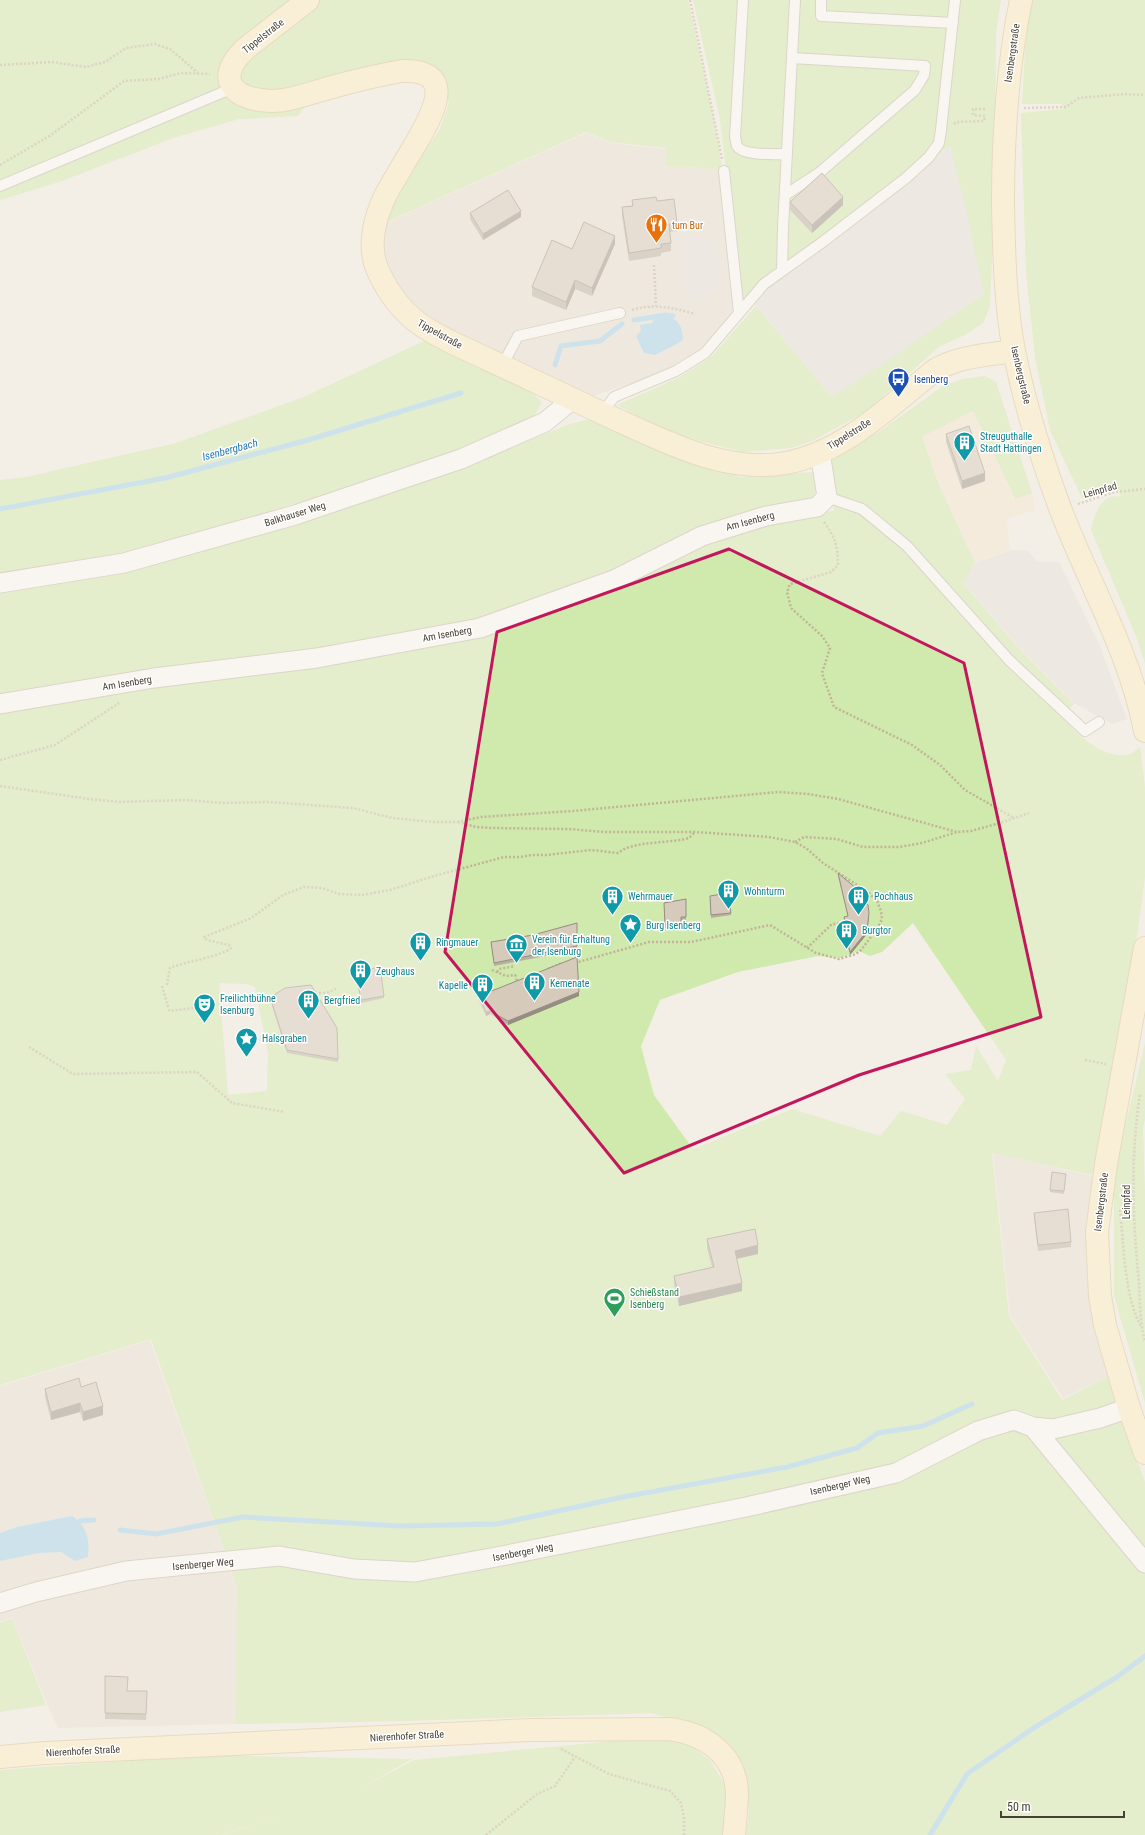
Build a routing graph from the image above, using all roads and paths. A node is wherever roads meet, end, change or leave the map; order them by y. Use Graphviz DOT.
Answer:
graph roads {
  1 [pos="308,0"];
  2 [pos="690,0"];
  3 [pos="743,0"];
  4 [pos="795,0"];
  5 [pos="822,0"];
  6 [pos="955,0"];
  7 [pos="1021,0"];
  8 [pos="953,23"];
  9 [pos="792,58"];
  10 [pos="0,65"];
  11 [pos="198,73"];
  12 [pos="231,84"];
  13 [pos="1145,95"];
  14 [pos="1023,108"];
  15 [pos="992,109"];
  16 [pos="939,143"];
  17 [pos="787,154"];
  18 [pos="0,165"];
  19 [pos="724,171"];
  20 [pos="0,186"];
  21 [pos="785,195"];
  22 [pos="654,265"];
  23 [pos="782,269"];
  24 [pos="656,306"];
  25 [pos="620,313"];
  26 [pos="739,313"];
  27 [pos="695,314"];
  28 [pos="1014,351"];
  29 [pos="502,366"];
  30 [pos="573,399"];
  31 [pos="602,413"];
  32 [pos="820,452"];
  33 [pos="1145,490"];
  34 [pos="822,502"];
  35 [pos="1061,510"];
  36 [pos="0,583"];
  37 [pos="125,699"];
  38 [pos="0,704"];
  39 [pos="1099,722"];
  40 [pos="1145,731"];
  41 [pos="0,760"];
  42 [pos="0,786"];
  43 [pos="1029,813"];
  44 [pos="1014,818"];
  45 [pos="457,822"];
  46 [pos="695,832"];
  47 [pos="957,832"];
  48 [pos="795,842"];
  49 [pos="845,923"];
  50 [pos="807,948"];
  51 [pos="1145,948"];
  52 [pos="565,963"];
  53 [pos="571,963"];
  54 [pos="515,966"];
  55 [pos="492,970"];
  56 [pos="543,971"];
  57 [pos="497,972"];
  58 [pos="167,985"];
  59 [pos="519,985"];
  60 [pos="162,986"];
  61 [pos="336,989"];
  62 [pos="308,994"];
  63 [pos="204,1014"];
  64 [pos="29,1047"];
  65 [pos="1140,1092"];
  66 [pos="285,1112"];
  67 [pos="1120,1203"];
  68 [pos="1141,1326"];
  69 [pos="1145,1342"];
  70 [pos="1129,1408"];
  71 [pos="1033,1427"];
  72 [pos="1145,1453"];
  73 [pos="1145,1563"];
  74 [pos="0,1603"];
  75 [pos="0,1757"];
  76 [pos="486,1835"];
  77 [pos="684,1835"];
  78 [pos="734,1835"];
  1 -- 12 [label="main road, Tippelstraße"];
  2 -- 19 [label="path"];
  3 -- 17 [label="lane"];
  4 -- 9 [label="lane"];
  5 -- 8 [label="lane"];
  6 -- 8 [label="lane"];
  7 -- 28 [label="main road, Isenbergstraße"];
  8 -- 16 [label="lane"];
  9 -- 17 [label="lane"];
  9 -- 21 [label="lane"];
  10 -- 11 [label="path"];
  11 -- 12 [label="path"];
  11 -- 18 [label="path"];
  12 -- 20 [label="lane"];
  12 -- 29 [label="main road, Tippelstraße"];
  13 -- 14 [label="path"];
  15 -- 16 [label="path"];
  16 -- 23 [label="lane"];
  17 -- 21 [label="lane"];
  19 -- 26 [label="lane"];
  21 -- 23 [label="lane"];
  22 -- 24 [label="path"];
  23 -- 26 [label="lane"];
  24 -- 25 [label="path"];
  24 -- 27 [label="path"];
  25 -- 29 [label="lane"];
  26 -- 31 [label="lane"];
  28 -- 32 [label="main road, Tippelstraße"];
  28 -- 35 [label="main road, Isenbergstraße"];
  29 -- 30 [label="main road, Tippelstraße"];
  30 -- 31 [label="main road, Tippelstraße"];
  30 -- 36 [label="street, Balkhauser Weg"];
  31 -- 32 [label="main road, Tippelstraße"];
  32 -- 34 [label="street"];
  33 -- 35 [label="path, Leinpfad"];
  34 -- 38 [label="street, Am Isenberg"];
  34 -- 39 [label="lane"];
  34 -- 44 [label="path"];
  35 -- 40 [label="main road, Isenbergstraße"];
  37 -- 41 [label="path"];
  42 -- 45 [label="path"];
  43 -- 44 [label="path"];
  44 -- 47 [label="path"];
  45 -- 46 [label="path"];
  45 -- 47 [label="path"];
  46 -- 48 [label="path"];
  46 -- 58 [label="path"];
  47 -- 48 [label="path"];
  48 -- 50 [label="path"];
  49 -- 50 [label="path"];
  50 -- 53 [label="path"];
  51 -- 70 [label="main road, Isenbergstraße"];
  52 -- 56 [label="path"];
  54 -- 57 [label="path"];
  55 -- 57 [label="path"];
  57 -- 59 [label="path"];
  60 -- 63 [label="path"];
  61 -- 62 [label="path"];
  64 -- 66 [label="path"];
  65 -- 68 [label="path, Leinpfad"];
  67 -- 68 [label="path"];
  68 -- 69 [label="path, Leinpfad"];
  70 -- 71 [label="street, Isenberger Weg"];
  70 -- 72 [label="main road, Isenbergstraße"];
  71 -- 73 [label="street"];
  71 -- 74 [label="street, Isenberger Weg"];
  75 -- 78 [label="main road, Nierenhofer Straße"];
  76 -- 77 [label="path"];
}
